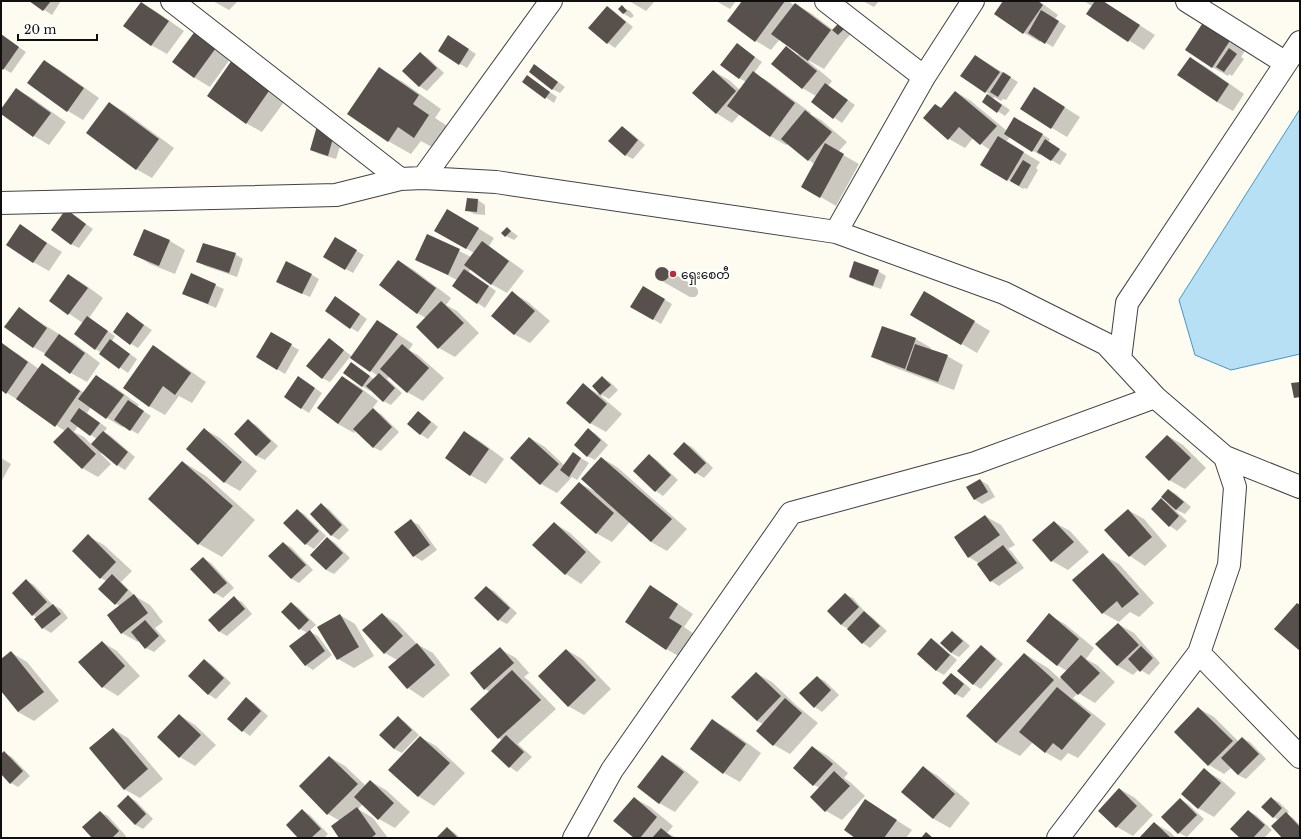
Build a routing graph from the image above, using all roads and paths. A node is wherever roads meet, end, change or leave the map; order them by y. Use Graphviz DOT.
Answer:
graph roads {
  1 [pos="172,1"];
  2 [pos="551,1"];
  3 [pos="826,1"];
  4 [pos="973,1"];
  5 [pos="1188,1"];
  6 [pos="1300,42"];
  7 [pos="1286,63"];
  8 [pos="924,77"];
  9 [pos="423,178"];
  10 [pos="400,179"];
  11 [pos="1,203"];
  12 [pos="836,232"];
  13 [pos="1120,359"];
  14 [pos="1155,397"];
  15 [pos="1226,457"];
  16 [pos="1300,487"];
  17 [pos="1199,653"];
  18 [pos="1300,758"];
  19 [pos="574,838"];
  20 [pos="1058,838"];
  1 -- 10 [label="street"];
  2 -- 9 [label="street"];
  3 -- 8 [label="street"];
  4 -- 8 [label="street"];
  5 -- 7 [label="street"];
  6 -- 7 [label="street"];
  7 -- 13 [label="street"];
  8 -- 12 [label="street"];
  9 -- 10 [label="street"];
  9 -- 12 [label="street"];
  10 -- 11 [label="street"];
  12 -- 13 [label="street"];
  13 -- 14 [label="street"];
  14 -- 15 [label="street"];
  14 -- 19 [label="street"];
  15 -- 16 [label="street"];
  15 -- 17 [label="street"];
  17 -- 18 [label="street"];
  17 -- 20 [label="street"];
}
